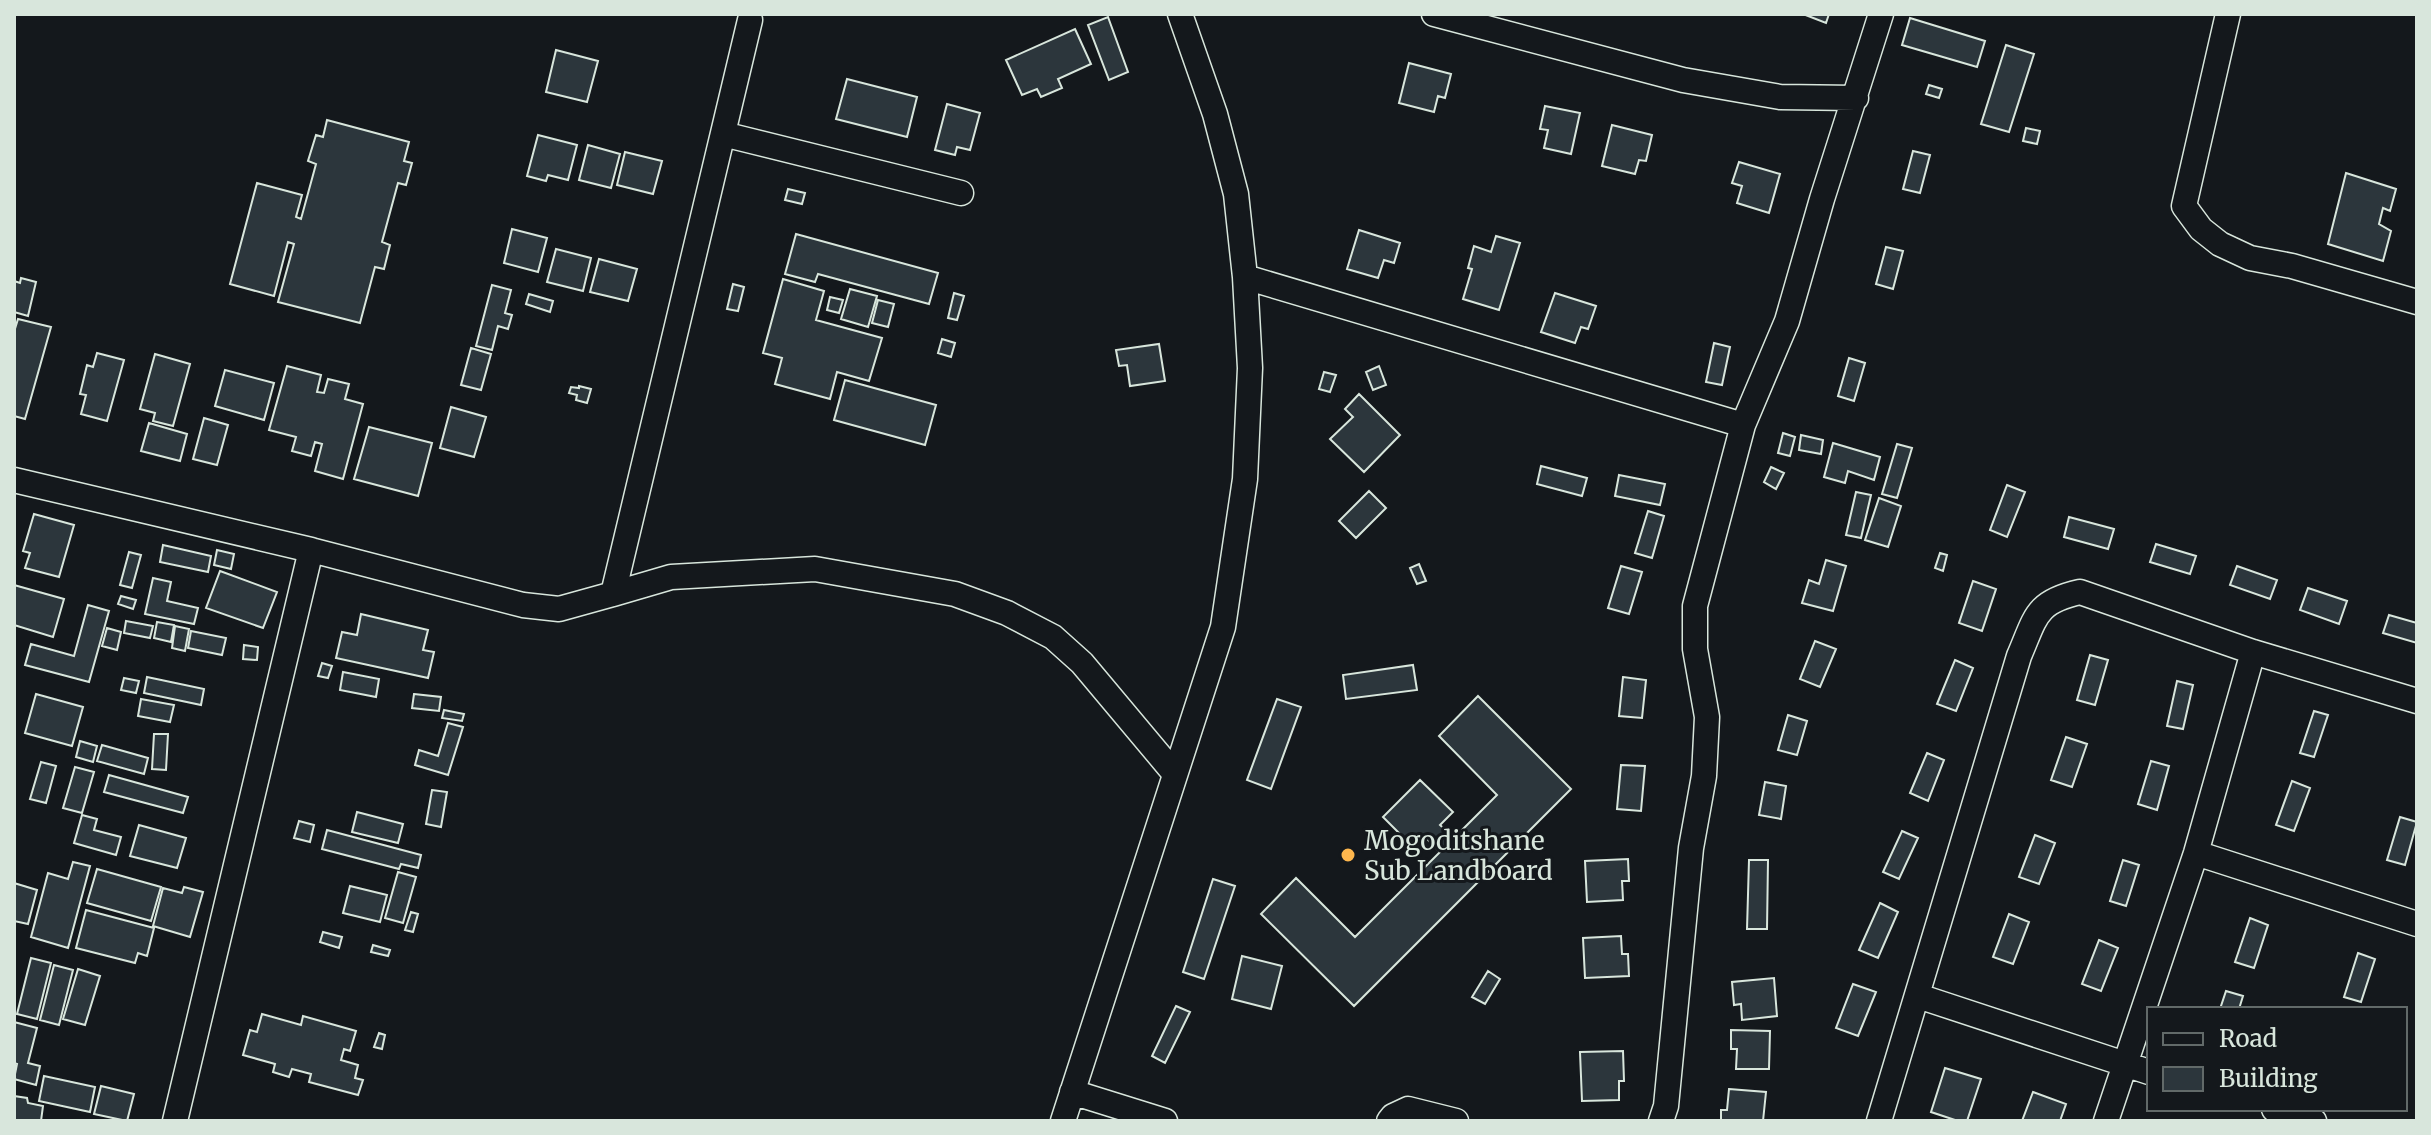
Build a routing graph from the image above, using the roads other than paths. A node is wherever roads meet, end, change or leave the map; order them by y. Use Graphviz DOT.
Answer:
graph roads {
  1 [pos="1180,14"];
  2 [pos="1434,14"];
  3 [pos="1881,14"];
  4 [pos="2228,14"];
  5 [pos="750,20"];
  6 [pos="1856,98"];
  7 [pos="723,134"];
  8 [pos="961,193"];
  9 [pos="1245,277"];
  10 [pos="2417,302"];
  11 [pos="1743,425"];
  12 [pos="14,480"];
  13 [pos="311,550"];
  14 [pos="613,594"];
  15 [pos="2253,652"];
  16 [pos="2417,701"];
  17 [pos="1175,774"];
  18 [pos="2196,853"];
  19 [pos="2417,924"];
  20 [pos="1918,996"];
  21 [pos="2124,1064"];
  22 [pos="2147,1071"];
  23 [pos="1072,1092"];
  24 [pos="2281,1111"];
  25 [pos="175,1121"];
  26 [pos="1063,1121"];
  27 [pos="1165,1121"];
  28 [pos="1389,1121"];
  29 [pos="1456,1121"];
  30 [pos="1661,1121"];
  31 [pos="1879,1121"];
  32 [pos="2106,1121"];
  33 [pos="2314,1121"];
  1 -- 9 [label="street"];
  2 -- 6 [label="street"];
  3 -- 6 [label="street"];
  4 -- 10 [label="street"];
  5 -- 7 [label="street"];
  6 -- 11 [label="street"];
  7 -- 8 [label="street"];
  7 -- 14 [label="street"];
  9 -- 11 [label="street"];
  9 -- 17 [label="street"];
  11 -- 30 [label="street"];
  12 -- 13 [label="street"];
  13 -- 14 [label="street"];
  13 -- 25 [label="street"];
  14 -- 17 [label="street"];
  15 -- 16 [label="street"];
  15 -- 18 [label="street"];
  15 -- 20 [label="street"];
  17 -- 23 [label="street"];
  18 -- 19 [label="street"];
  18 -- 21 [label="street"];
  20 -- 21 [label="street"];
  20 -- 31 [label="street"];
  21 -- 22 [label="street"];
  21 -- 32 [label="street"];
  23 -- 26 [label="street"];
  23 -- 27 [label="street"];
  24 -- 33 [label="street"];
  28 -- 29 [label="street"];
}
